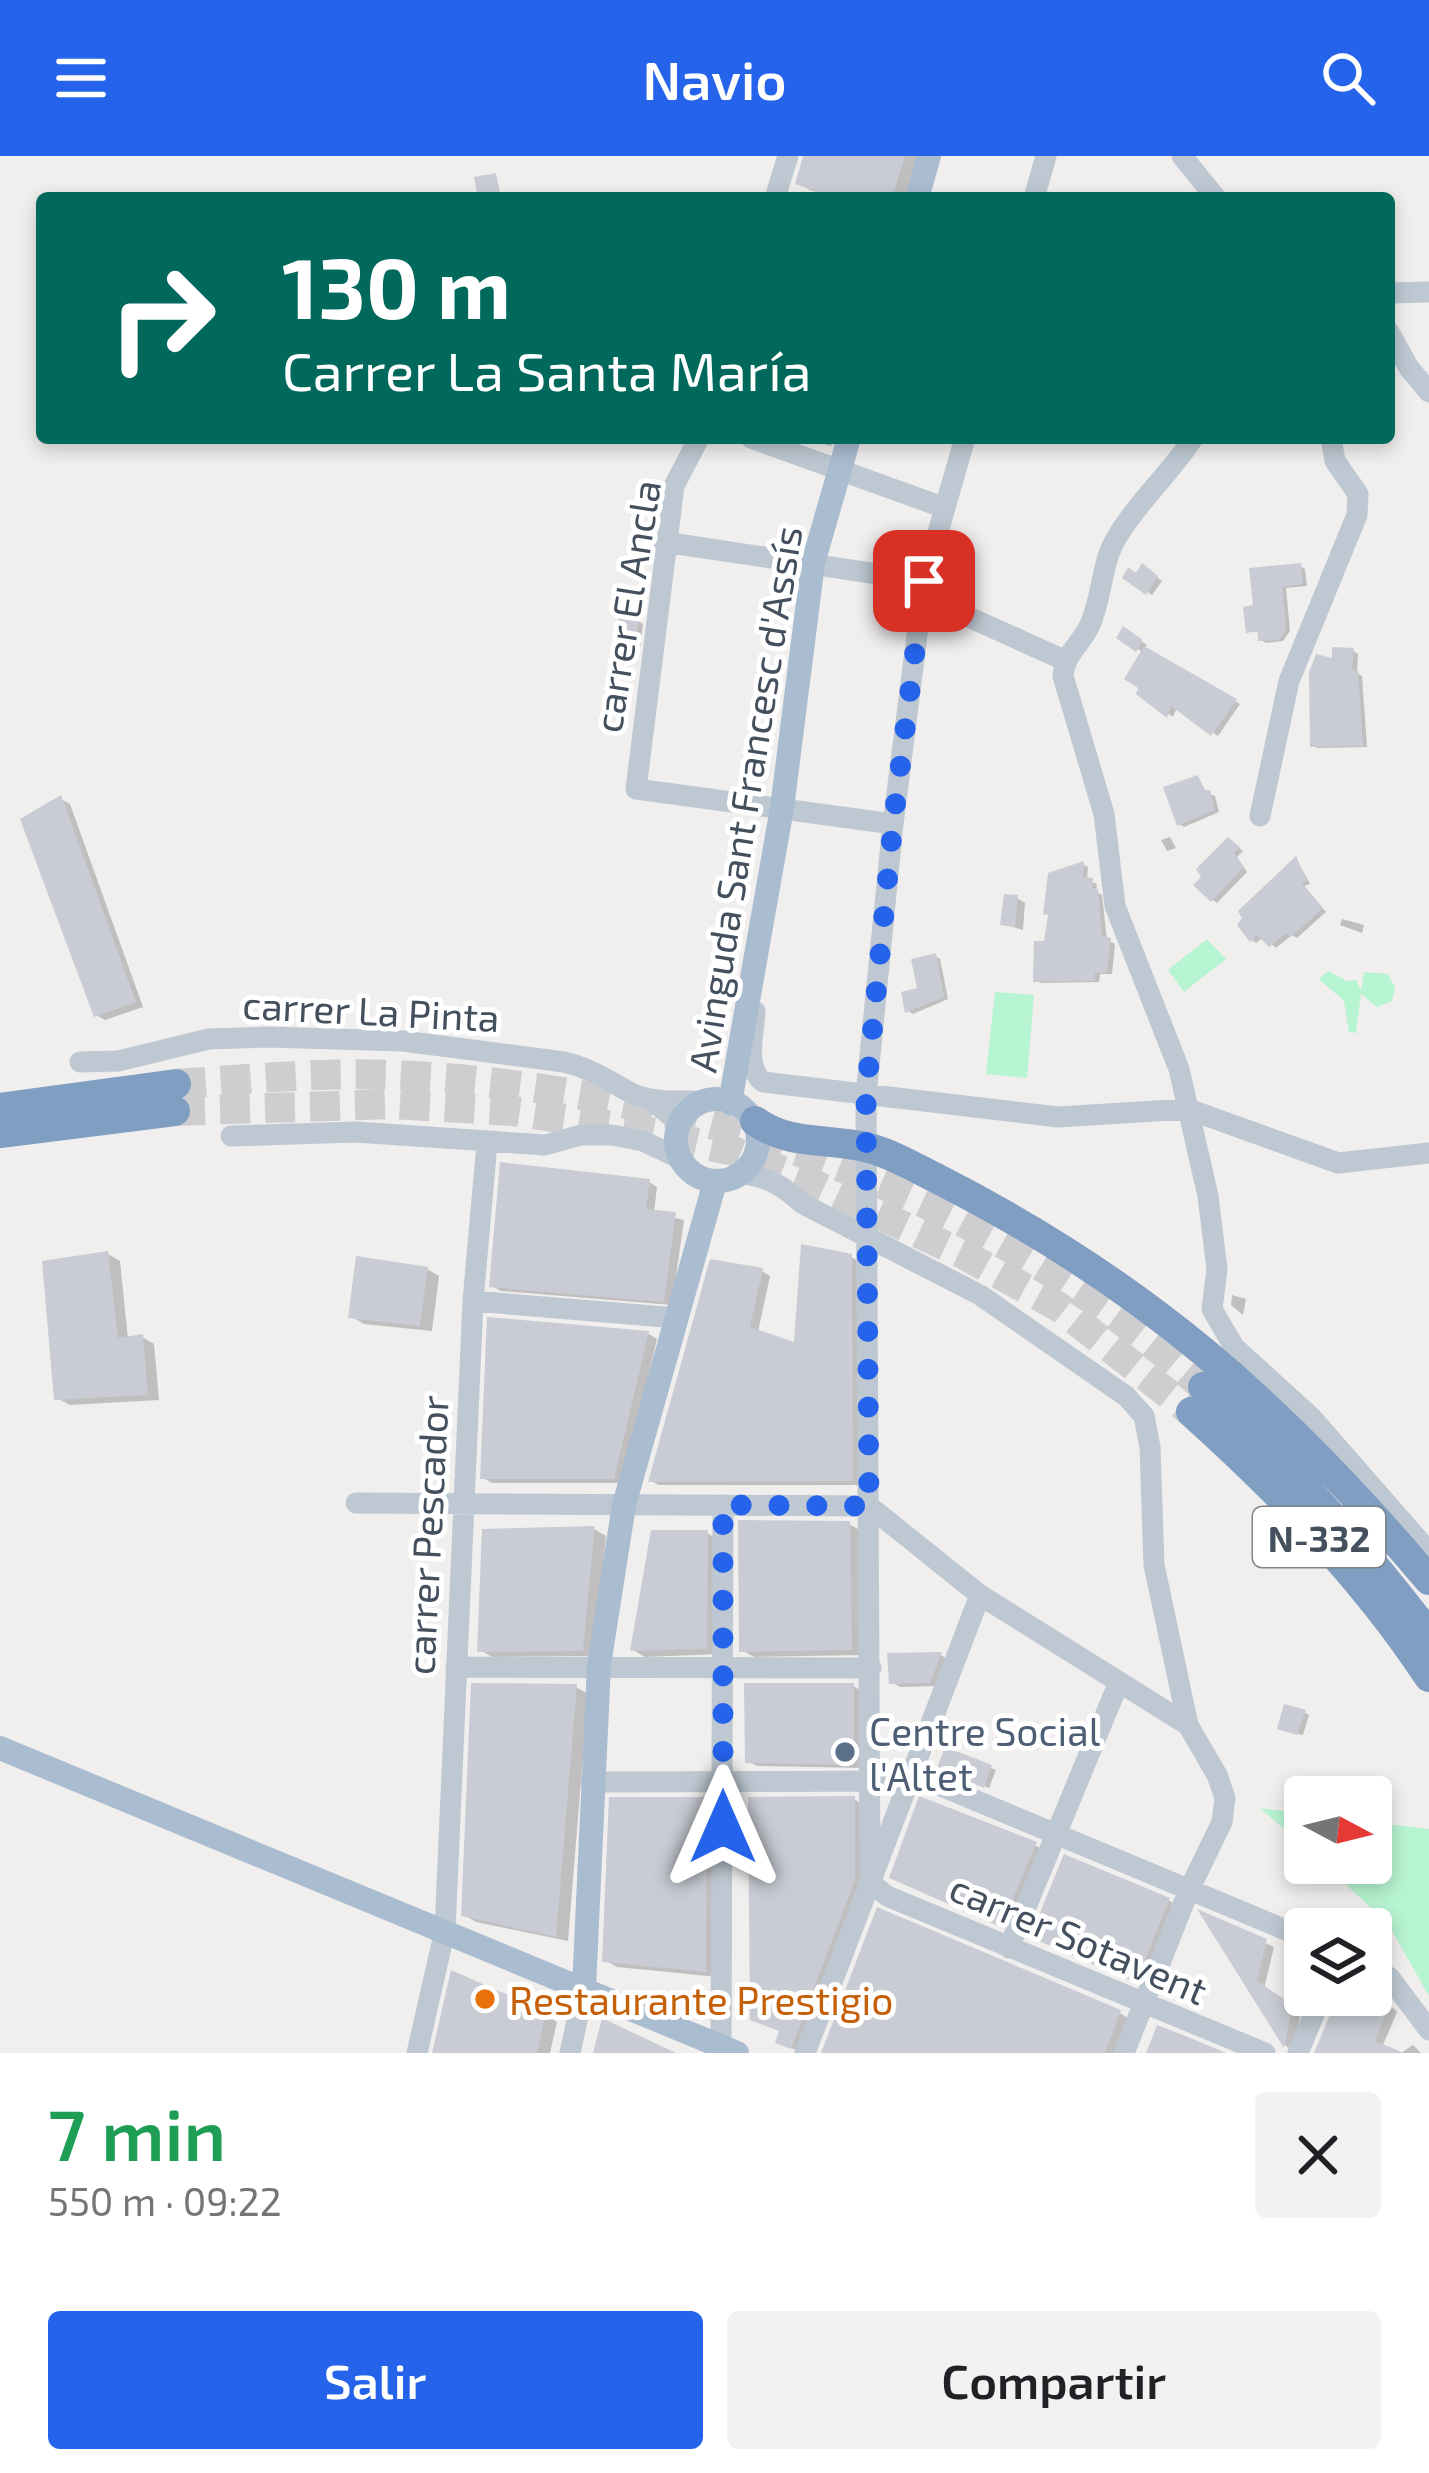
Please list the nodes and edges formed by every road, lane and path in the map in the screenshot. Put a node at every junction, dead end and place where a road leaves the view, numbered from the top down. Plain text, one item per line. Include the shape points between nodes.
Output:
1 (788, 156) edge
2 (929, 156) edge
3 (1046, 156) edge
4 (1182, 156) edge
5 (777, 192) edge
6 (919, 192) edge
7 (1036, 192) edge
8 (1211, 192) edge
9 (1429, 292) edge
10 (1395, 293) edge
11 (1395, 343) edge
12 (1429, 392) edge
13 (696, 444) edge
14 (770, 444) edge
15 (847, 444) edge
16 (963, 444) edge
17 (1187, 444) edge
18 (1332, 444) edge
19 (841, 468) junction
20 (945, 508) junction
21 (664, 542) junction
22 (813, 563) junction
23 (923, 589) junction
24 (1064, 660) junction
25 (782, 808) junction
26 (1260, 816) dead end
27 (893, 824) junction
28 (759, 944) junction
29 (80, 1062) dead end
30 (866, 1095) junction
31 (651, 1099) junction
32 (699, 1101) junction
33 (0, 1108) edge
34 (1188, 1109) junction
35 (742, 1112) junction
36 (680, 1124) junction
37 (0, 1133) edge
38 (231, 1136) dead end
39 (488, 1143) junction
40 (867, 1147) junction
41 (1429, 1154) edge
42 (683, 1160) junction
43 (743, 1174) junction
44 (715, 1181) junction
45 (868, 1234) junction
46 (473, 1301) junction
47 (677, 1318) junction
48 (356, 1503) dead end
49 (464, 1504) junction
50 (624, 1504) junction
51 (723, 1505) junction
52 (869, 1506) junction
53 (1429, 1552) edge
54 (1429, 1580) edge
55 (980, 1594) junction
56 (1429, 1635) edge
57 (599, 1665) junction
58 (456, 1667) junction
59 (723, 1668) junction
60 (871, 1668) junction
61 (1429, 1677) edge
62 (1114, 1694) dead end
63 (1188, 1725) junction
64 (0, 1748) edge
65 (909, 1781) junction
66 (591, 1782) junction
67 (723, 1783) junction
68 (872, 1783) junction
69 (1056, 1834) junction
70 (870, 1882) junction
71 (1189, 1890) junction
72 (1284, 1929) edge
73 (446, 1930) junction
74 (1009, 1948) junction
75 (1392, 1981) edge
76 (584, 1988) junction
77 (1144, 2004) junction
78 (1313, 2016) edge
79 (1429, 2030) edge
80 (727, 2051) edge
81 (417, 2053) edge
82 (570, 2053) edge
83 (805, 2053) edge
84 (1124, 2053) edge
85 (1265, 2053) edge
86 (1298, 2053) edge

1 - 5 street
2 - 6 main road
3 - 7 street
4 - 8 street
9 - 10 street
11 - 12 street
13 - 21 street, carrer El Ancla via 674,486
14 - 19 street
15 - 19 main road, Avinguda Sant Francesc d'Assís
16 - 20 street
17 - 24 street via 1117,537 1095,613
18 - 26 street via 1358,494 1357,515 1289,681
19 - 20 street
19 - 22 main road, Avinguda Sant Francesc d'Assís
20 - 23 street
21 - 22 street
21 - 25 street, carrer El Ancla via 636,789
22 - 23 street
22 - 25 main road, Avinguda Sant Francesc d'Assís
23 - 24 street
23 - 27 street
24 - 34 street via 1104,814 1115,906
25 - 27 street
25 - 28 main road, Avinguda Sant Francesc d'Assís
27 - 30 street
28 - 30 street via 753,1073 764,1082
28 - 35 main road, Avinguda Sant Francesc d'Assís
29 - 31 street, carrer La Pinta via 209,1039 404,1042 577,1065
30 - 34 street via 1058,1117
30 - 40 street
31 - 32 street, carrer La Pinta
31 - 36 street, carrer La Pinta
32 - 35 main road via 717,1099
32 - 36 main road
33 - 37 highway via 176,1098
34 - 41 street via 1338,1163
34 - 53 street via 1208,1196 1217,1269 1212,1309 1221,1329
35 - 40 highway via 795,1140
35 - 43 main road via 759,1142
36 - 42 main road
38 - 39 street via 356,1132
39 - 42 street via 613,1135
39 - 46 street, carrer Pescador
40 - 45 street
40 - 54 highway via 1070,1252 1196,1341 1304,1439
42 - 44 main road
43 - 44 main road
43 - 45 street via 764,1176
44 - 47 main road
45 - 52 street
45 - 63 street via 980,1295 1144,1416 1154,1565
46 - 47 street
46 - 49 street, carrer Pescador
47 - 50 main road
48 - 49 street
49 - 50 street
49 - 58 street, carrer Pescador
50 - 51 street
50 - 57 main road
51 - 52 street
51 - 59 street
52 - 55 street
52 - 60 street
55 - 63 street
55 - 65 street
56 - 61 highway, N-332 via 1302,1479 1197,1400
57 - 58 street
57 - 59 street
57 - 66 main road
58 - 73 street, carrer Pescador
59 - 60 street
59 - 67 street
60 - 68 street
62 - 69 street
63 - 71 street via 1225,1798
64 - 73 main road
65 - 68 street
65 - 69 street via 929,1781
65 - 70 street
66 - 67 street
66 - 76 main road
67 - 68 street
67 - 80 street
68 - 70 street
69 - 71 street
69 - 74 street
70 - 74 street, carrer Sotavent via 887,1897
70 - 83 street
71 - 72 street
71 - 77 street
73 - 76 main road
73 - 81 street, carrer Pescador
74 - 77 street, carrer Sotavent
75 - 79 street
76 - 80 main road
76 - 82 street
77 - 84 street
77 - 85 street, carrer Sotavent
78 - 86 street

